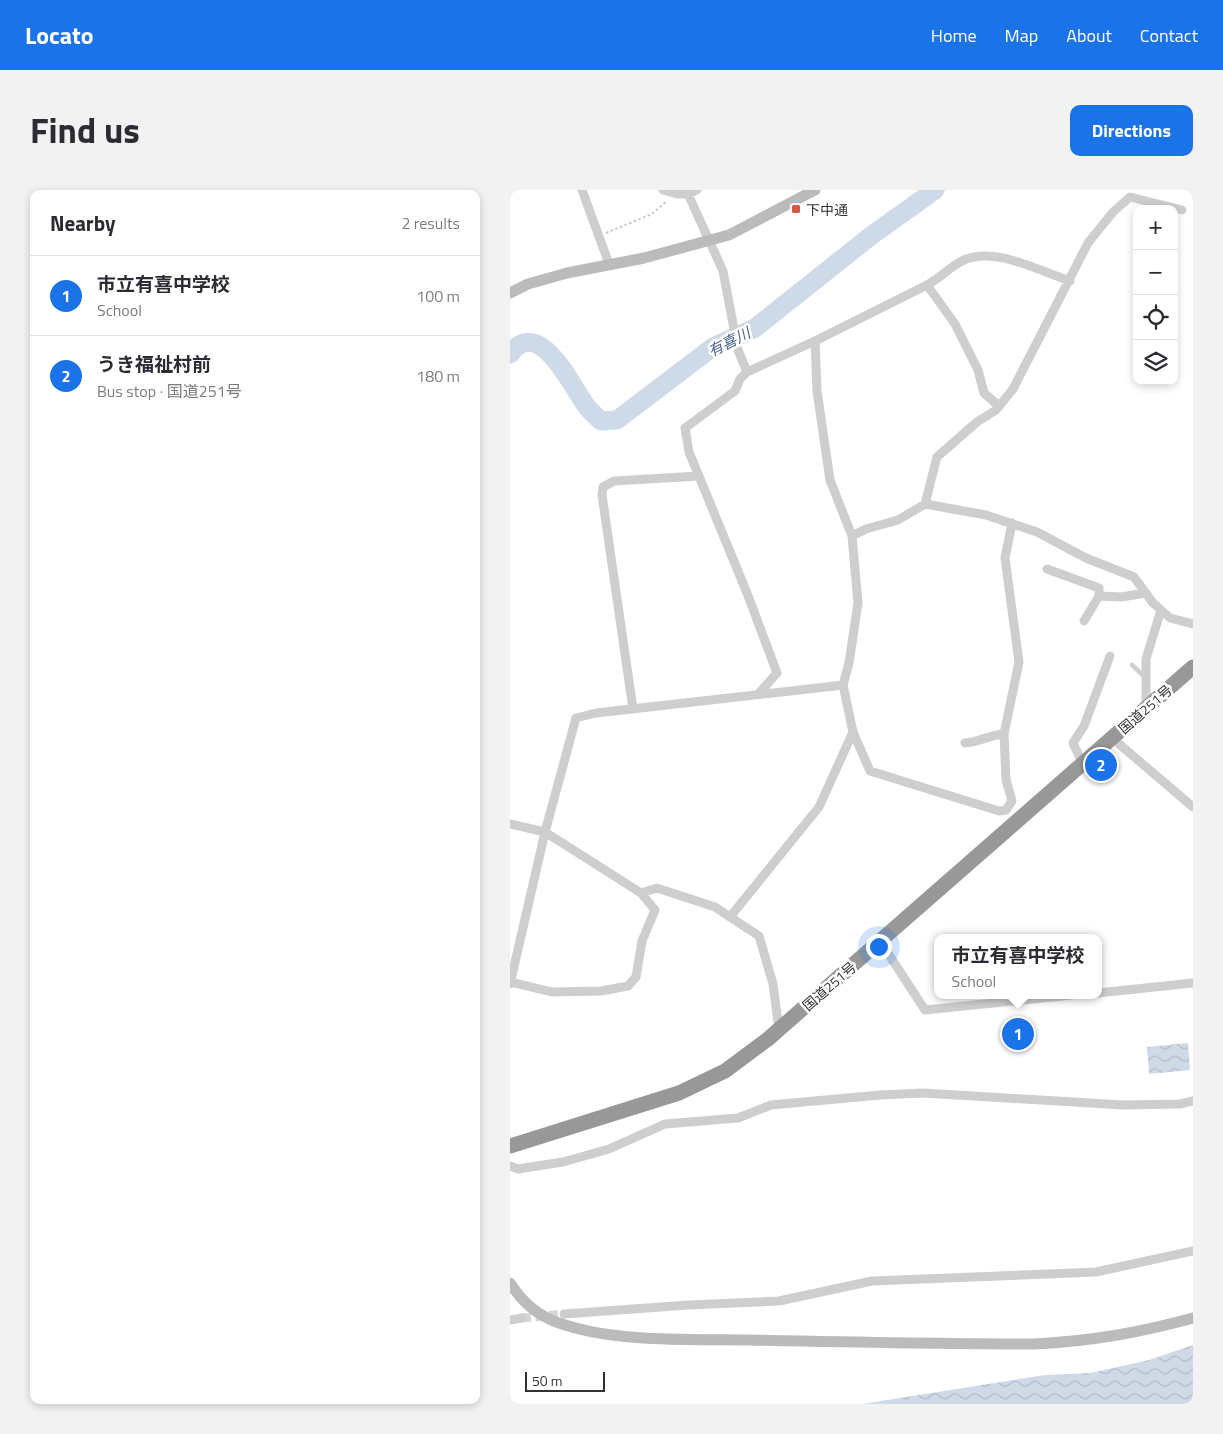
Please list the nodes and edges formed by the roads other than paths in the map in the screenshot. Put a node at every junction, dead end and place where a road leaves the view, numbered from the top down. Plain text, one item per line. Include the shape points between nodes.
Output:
1 (582, 190) edge
2 (663, 190) edge
3 (815, 190) edge
4 (688, 192) edge
5 (1182, 210) dead end
6 (710, 241) junction
7 (609, 264) junction
8 (1070, 281) junction
9 (927, 285) junction
10 (510, 293) edge
11 (815, 342) junction
12 (747, 372) junction
13 (999, 406) junction
14 (699, 476) junction
15 (926, 504) junction
16 (1012, 522) junction
17 (852, 536) junction
18 (1048, 570) dead end
19 (1146, 593) junction
20 (1099, 596) junction
21 (1161, 610) junction
22 (1084, 621) dead end
23 (1193, 624) edge
24 (1110, 656) dead end
25 (1132, 665) dead end
26 (1193, 667) edge
27 (1145, 677) junction
28 (843, 684) junction
29 (760, 692) junction
30 (633, 709) junction
31 (1146, 709) junction
32 (853, 732) junction
33 (1004, 734) junction
34 (1112, 738) junction
35 (965, 744) dead end
36 (1083, 764) junction
37 (1193, 807) edge
38 (510, 824) edge
39 (546, 832) junction
40 (641, 893) junction
41 (730, 917) junction
42 (880, 941) junction
43 (510, 983) edge
44 (1193, 983) edge
45 (1102, 992) edge
46 (1033, 999) edge
47 (779, 1030) junction
48 (1193, 1101) edge
49 (510, 1146) edge
50 (510, 1166) edge
51 (1193, 1251) edge
52 (510, 1283) edge
53 (564, 1314) tunnel mouth
54 (522, 1318) tunnel mouth
55 (1193, 1318) edge
56 (510, 1320) edge

1 - 7 street
2 - 4 street
3 - 6 street via 729,235
4 - 6 street
5 - 8 street via 1130,197 1088,243
6 - 7 street
6 - 12 street via 723,271 738,350
7 - 10 street via 528,284
8 - 9 street via 992,255 962,261
8 - 13 street via 1013,389
9 - 11 street
9 - 13 street via 955,324 978,370 984,393
11 - 12 street
11 - 17 street via 817,391 830,480
12 - 14 street via 735,391 685,428 688,452
13 - 15 street via 937,457
14 - 29 street via 777,673
14 - 30 street via 614,481 603,487
15 - 16 street
15 - 17 street via 898,520
16 - 19 street via 1134,577
16 - 33 street via 1005,558 1019,662
17 - 28 street via 858,603
18 - 20 street via 1099,588
19 - 20 street
19 - 21 street
20 - 22 street
21 - 23 street via 1170,618
21 - 27 street via 1146,659
24 - 36 street via 1084,726 1073,743
25 - 27 lane
26 - 31 highway, 国道251号
27 - 31 street
28 - 29 street
28 - 32 street
29 - 30 street
30 - 39 street via 576,718
31 - 34 highway, 国道251号
32 - 33 street via 870,771 999,811 1006,810 1012,801 1006,780
32 - 41 street via 819,807
33 - 35 street via 989,735
34 - 36 highway, 国道251号
34 - 37 street
36 - 42 highway, 国道251号
38 - 39 street
39 - 40 street
39 - 43 street
40 - 41 street via 657,888 715,907
40 - 43 street via 655,910 642,941 636,977 628,986 601,991 552,992
41 - 47 street via 759,936 773,984
42 - 46 street via 925,1010
42 - 47 highway, 国道251号
44 - 45 street
47 - 49 highway, 国道251号 via 725,1072 678,1093
48 - 50 street via 1122,1105 923,1093 771,1104 738,1118 665,1124 609,1149 563,1162 518,1169
51 - 53 street via 1096,1272 872,1281 779,1301
52 - 55 street via 518,1296 538,1314 557,1323 650,1338 1035,1344 1134,1334
54 - 56 street

